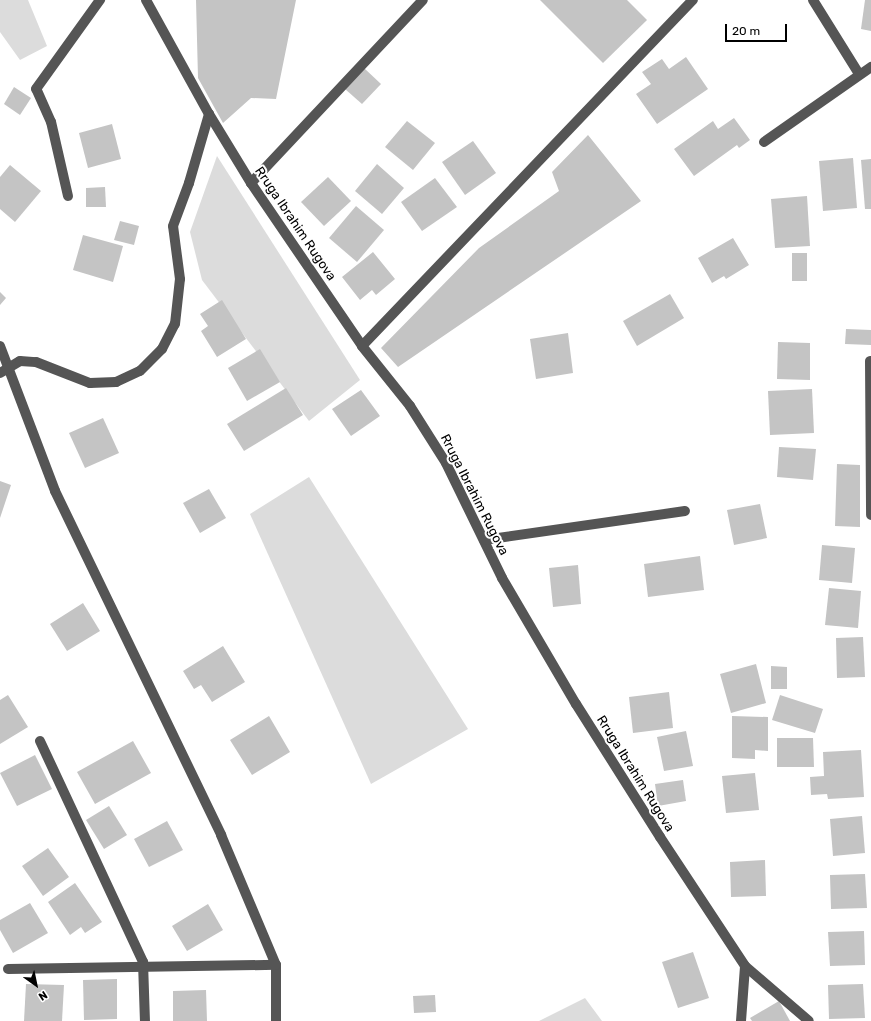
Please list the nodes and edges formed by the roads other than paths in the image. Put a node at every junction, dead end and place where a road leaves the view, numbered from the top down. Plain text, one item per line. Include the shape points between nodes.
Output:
1 (100, 0) edge
2 (146, 0) edge
3 (423, 0) edge
4 (693, 0) edge
5 (813, 0) edge
6 (871, 67) edge
7 (859, 74) junction
8 (209, 114) junction
9 (764, 142) dead end
10 (251, 183) junction
11 (68, 196) dead end
12 (0, 346) edge
13 (362, 346) junction
14 (870, 361) edge
15 (4, 370) edge
16 (685, 511) dead end
17 (871, 515) edge
18 (484, 540) junction
19 (40, 741) dead end
20 (276, 965) junction
21 (745, 966) junction
22 (143, 967) junction
23 (8, 969) dead end
24 (145, 1021) edge
25 (276, 1021) edge
26 (741, 1021) edge
27 (808, 1021) edge

1 - 11 street via 36,89 51,122
2 - 8 street, Rruga Ibrahim Rugova
3 - 10 street
4 - 13 street
5 - 7 street
6 - 7 street
7 - 9 street
8 - 10 street, Rruga Ibrahim Rugova
8 - 15 street via 189,183 173,226 180,279 175,324 162,349 140,371 116,382 90,383 36,362 20,361
10 - 13 street, Rruga Ibrahim Rugova
12 - 15 street
13 - 18 street, Rruga Ibrahim Rugova via 410,406 446,463
14 - 17 street
15 - 20 street via 55,491 221,835
16 - 18 street
18 - 21 street, Rruga Ibrahim Rugova via 502,578 576,704
19 - 22 street
20 - 22 street
20 - 25 street
21 - 26 street
21 - 27 street, Rruga Ibrahim Rugova
22 - 23 street
22 - 24 street

